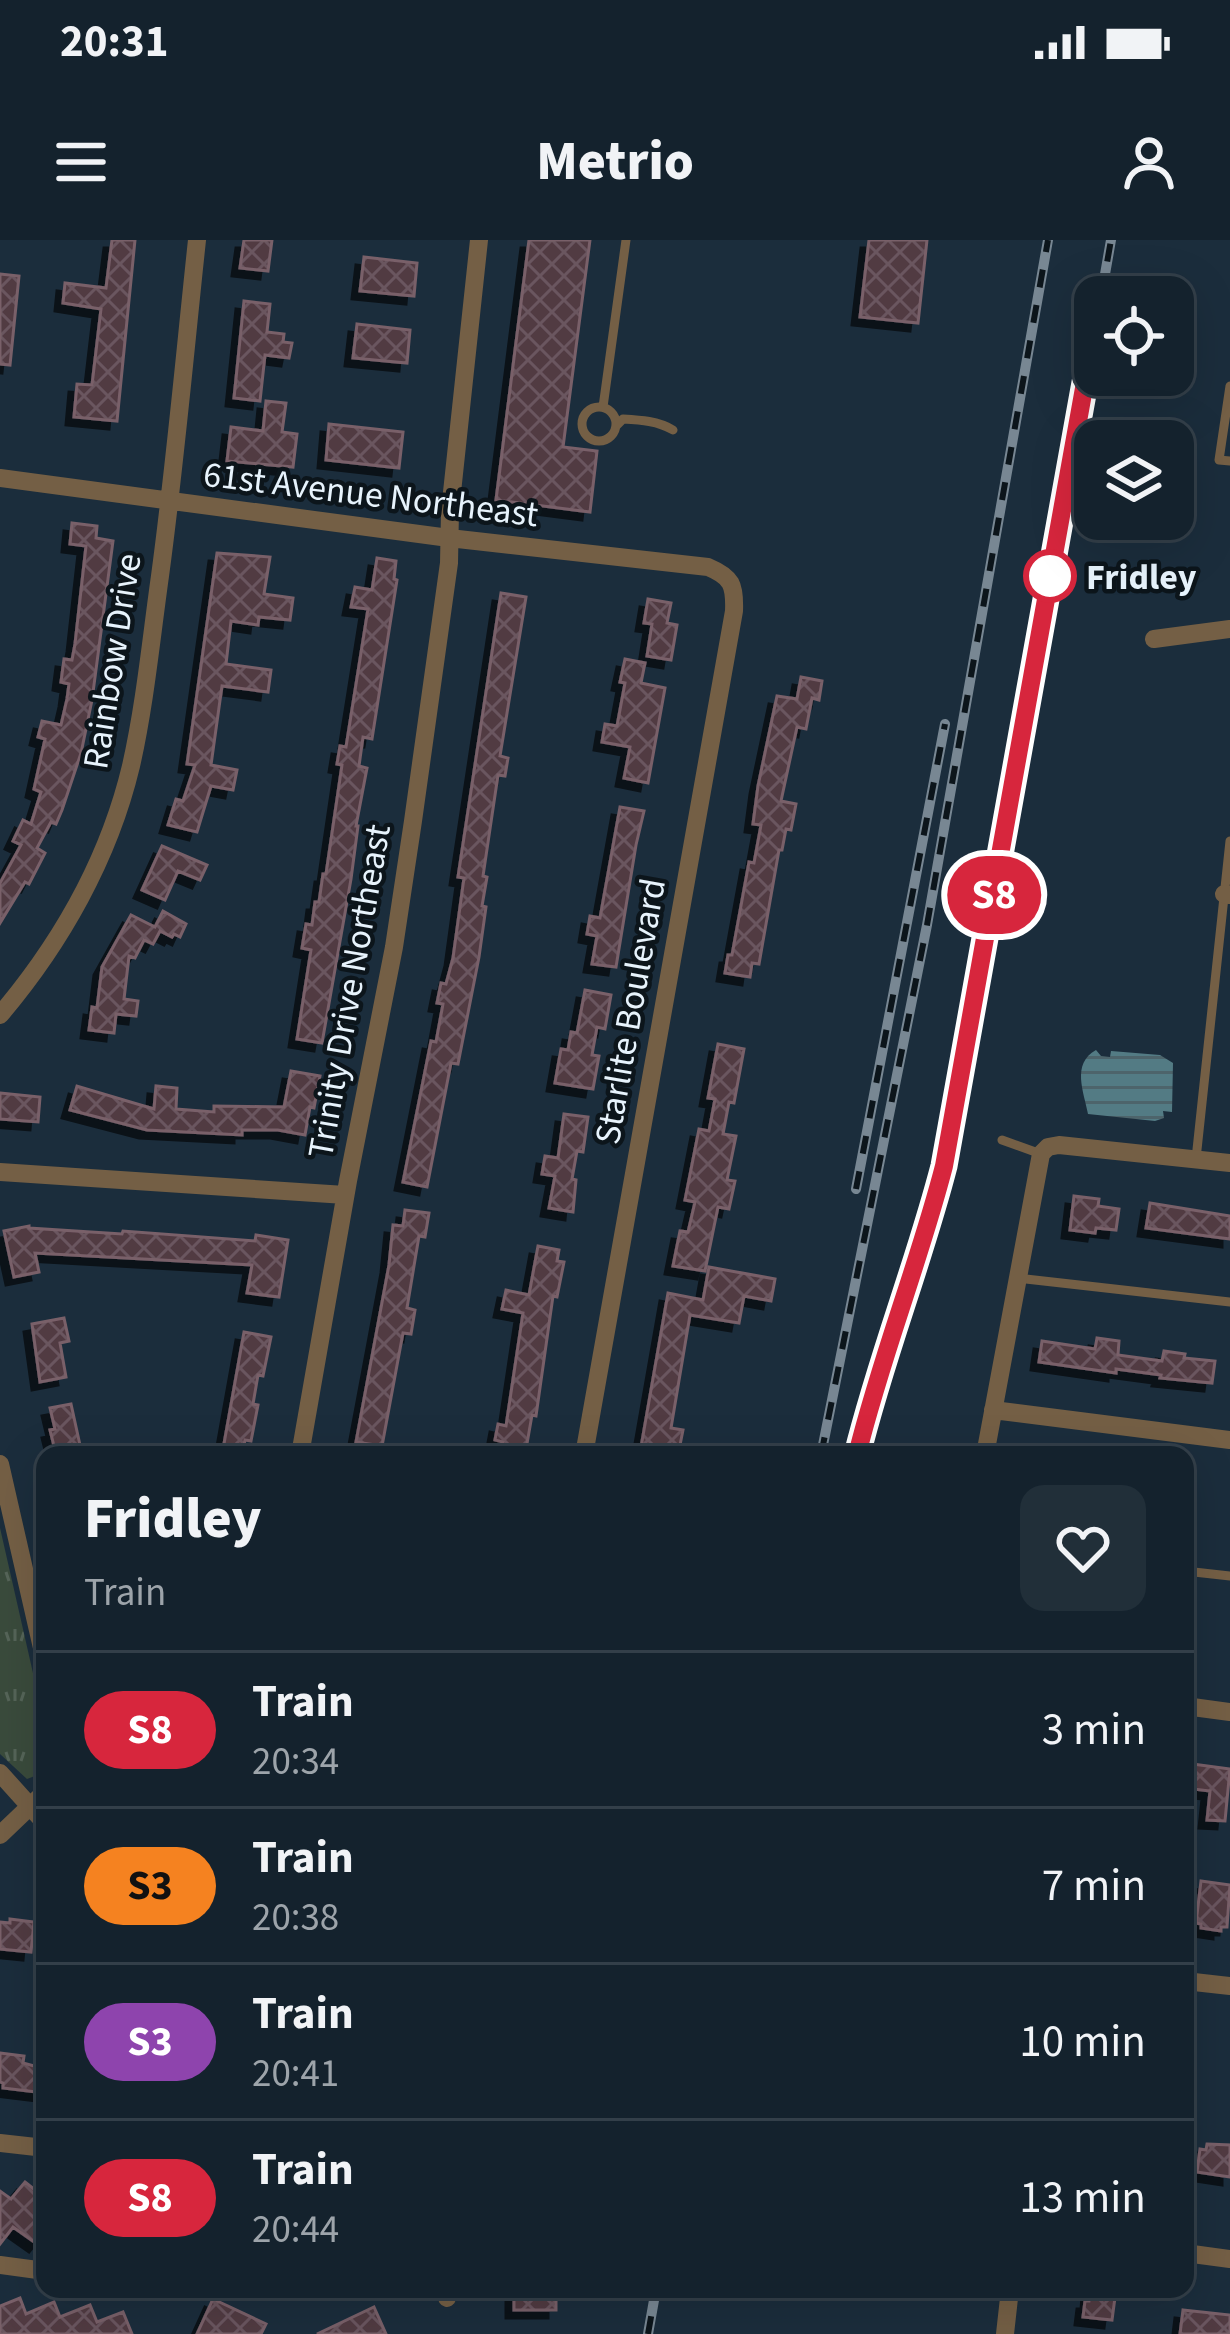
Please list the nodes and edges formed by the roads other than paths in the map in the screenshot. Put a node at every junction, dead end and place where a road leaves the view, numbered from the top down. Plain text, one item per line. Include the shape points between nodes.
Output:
1 (197, 240) edge
2 (479, 240) edge
3 (626, 240) edge
4 (1230, 386) edge
5 (603, 406) junction
6 (616, 426) junction
7 (673, 430) dead end
8 (1230, 461) edge
9 (0, 478) edge
10 (170, 500) junction
11 (449, 538) junction
12 (729, 580) joint
13 (1230, 628) edge
14 (1154, 639) dead end
15 (1230, 841) edge
16 (1227, 894) edge
17 (0, 1015) edge
18 (1002, 1139) dead end
19 (1044, 1150) junction
20 (1196, 1160) junction
21 (1230, 1162) edge
22 (0, 1172) edge
23 (345, 1195) junction
24 (1017, 1278) junction
25 (1230, 1302) edge
26 (993, 1410) junction
27 (1230, 1440) edge
28 (302, 1446) edge
29 (586, 1446) edge
30 (987, 1446) edge
31 (0, 1464) edge
32 (1194, 1572) edge
33 (1230, 1576) edge
34 (36, 1622) edge
35 (1194, 1707) edge
36 (1230, 1712) edge
37 (0, 1773) edge
38 (36, 1801) edge
39 (29, 1808) junction
40 (36, 1815) edge
41 (0, 1835) edge
42 (1194, 1982) edge
43 (1230, 1986) edge
44 (0, 2143) edge
45 (36, 2147) edge
46 (1194, 2254) edge
47 (1230, 2259) edge
48 (0, 2265) edge
49 (36, 2270) edge
50 (1009, 2298) edge
51 (1005, 2334) edge

1 - 10 street, Rainbow Drive
2 - 11 street, Trinity Drive Northeast
3 - 5 lane
4 - 8 lane via 1219,460
5 - 6 lane
5 - 6 lane via 586,411 585,434 604,440
6 - 7 lane via 640,420
9 - 10 street, 61st Avenue Northeast
10 - 11 street, 61st Avenue Northeast
10 - 17 street, Rainbow Drive via 130,771 85,890
11 - 12 street, 61st Avenue Northeast via 707,566
11 - 23 street, Trinity Drive Northeast via 394,947
12 - 29 street, Starlite Boulevard via 734,611
13 - 14 street
15 - 16 lane
16 - 20 lane
18 - 19 lane
19 - 20 street
19 - 24 street
20 - 21 street
22 - 23 street
23 - 28 street, Trinity Drive Northeast
24 - 25 lane
24 - 26 street
26 - 27 street
26 - 30 street
31 - 34 street
32 - 33 lane
35 - 36 street
37 - 39 street
38 - 39 street
39 - 40 street
39 - 41 street
42 - 43 street
44 - 45 street
46 - 47 street
48 - 49 street
50 - 51 street

